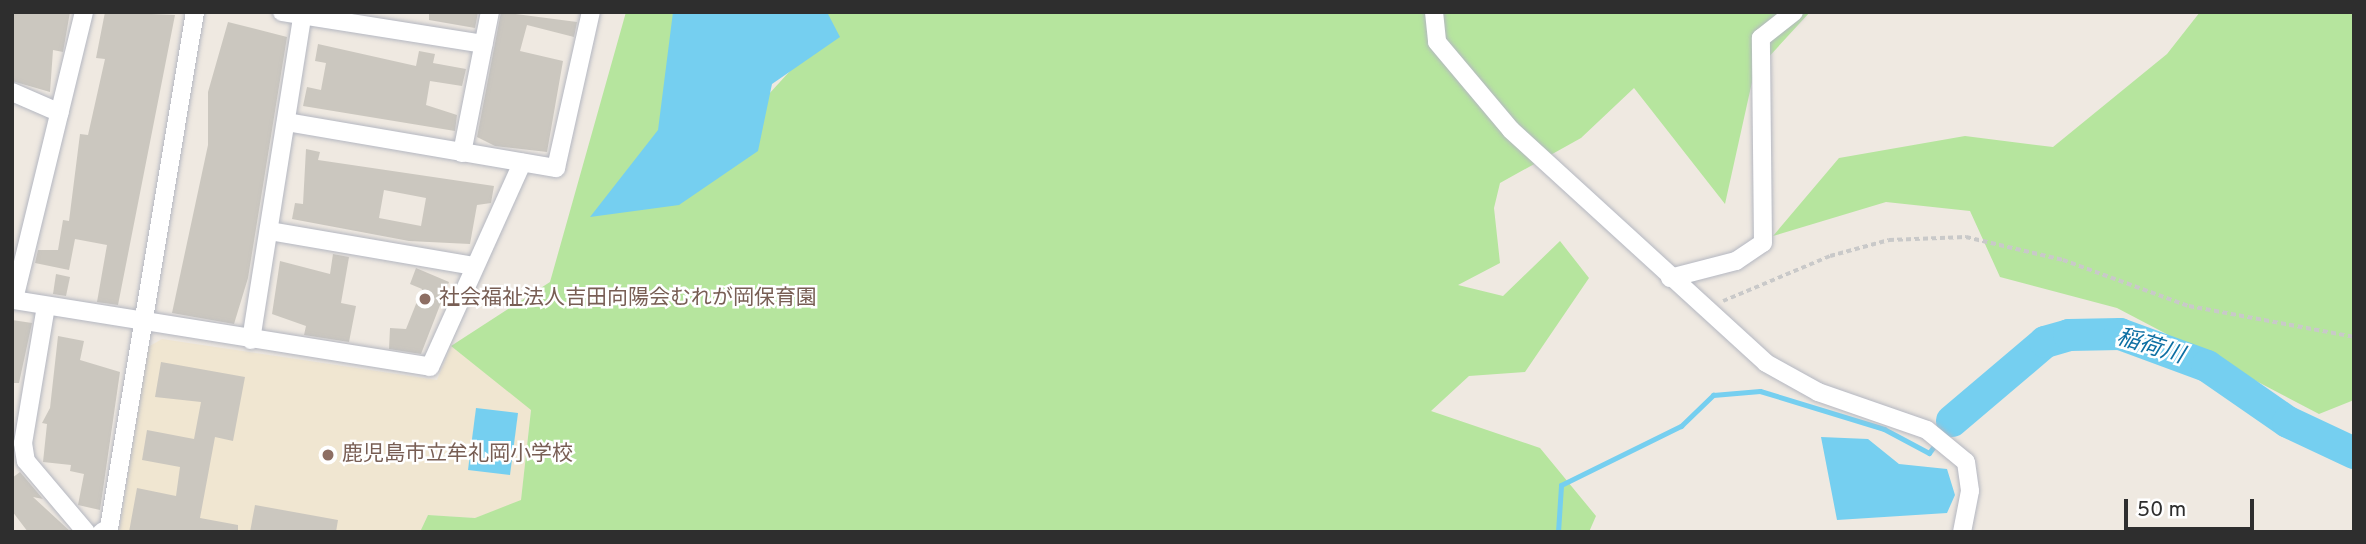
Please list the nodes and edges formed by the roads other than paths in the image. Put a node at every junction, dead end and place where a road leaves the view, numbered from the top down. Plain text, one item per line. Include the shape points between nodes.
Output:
1 (84, 12) edge
2 (195, 12) edge
3 (282, 12) edge
4 (490, 12) edge
5 (591, 12) edge
6 (1434, 12) edge
7 (1794, 12) edge
8 (302, 14) edge
9 (483, 44) junction
10 (12, 92) edge
11 (61, 113) junction
12 (286, 122) junction
13 (462, 153) junction
14 (522, 163) junction
15 (269, 231) junction
16 (473, 266) junction
17 (1671, 278) junction
18 (46, 306) junction
19 (144, 320) junction
20 (250, 340) junction
21 (86, 532) edge
22 (102, 532) edge
23 (1962, 532) edge

1 - 11 street
2 - 19 street
3 - 8 street
4 - 9 street
5 - 14 street via 556,168
6 - 17 street via 1437,42 1455,68 1511,130
7 - 17 street via 1761,38 1763,243 1736,261
8 - 9 street
8 - 12 street
9 - 13 street
10 - 11 street
11 - 18 street via 14,300
12 - 13 street
12 - 15 street
13 - 14 street
14 - 16 street
15 - 16 street
15 - 20 street
16 - 20 street via 430,367
17 - 23 street via 1766,363 1818,392 1927,430 1954,450 1966,462 1970,491
18 - 19 street
18 - 21 street via 23,443 26,461
19 - 20 street
19 - 22 street via 109,528

